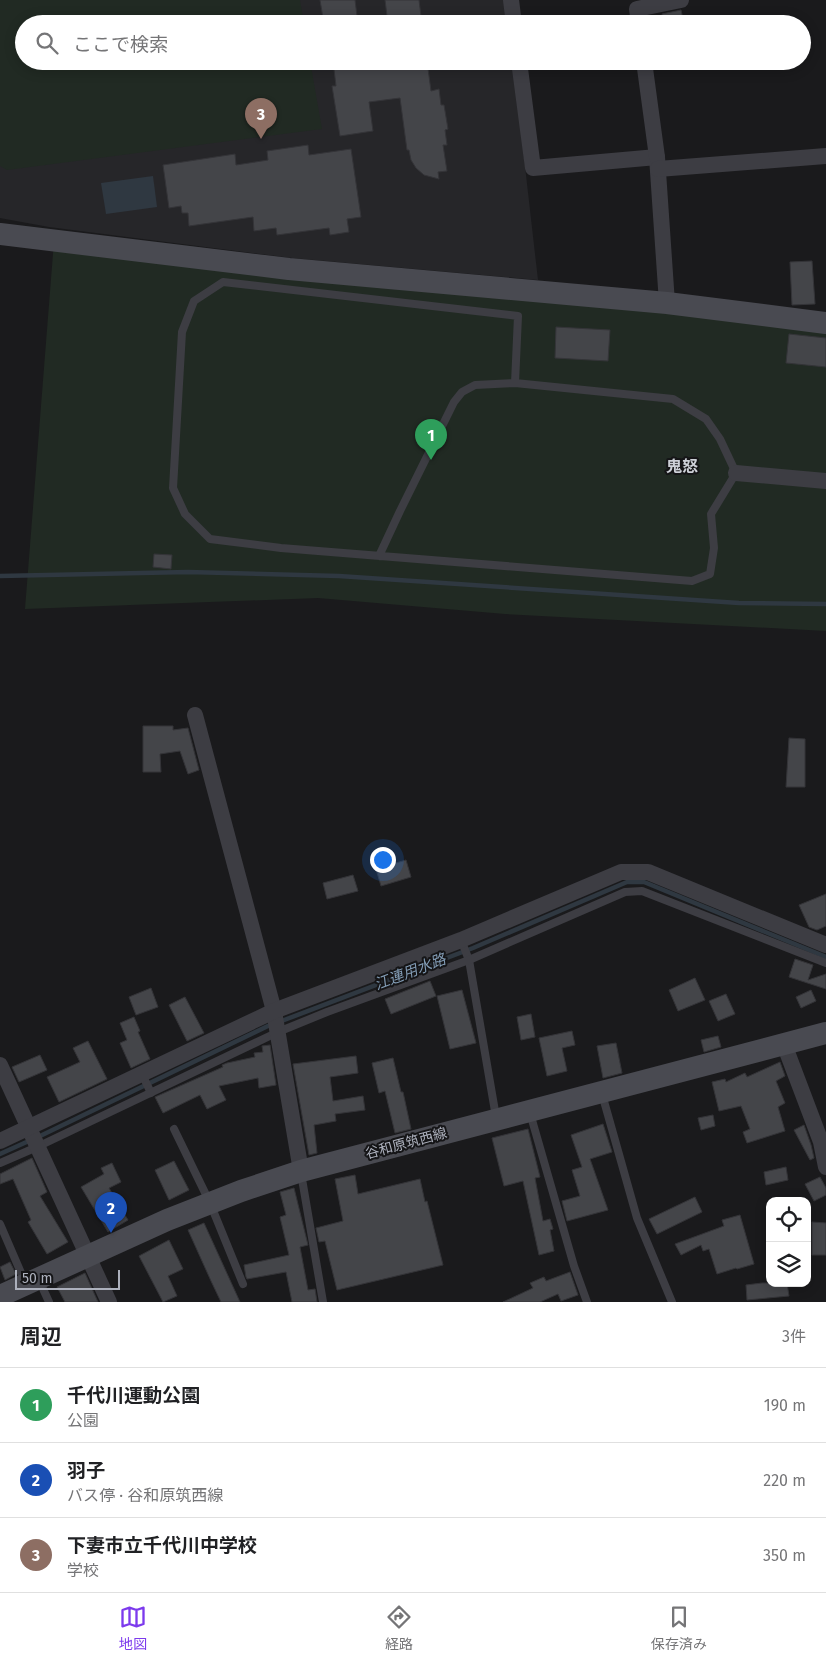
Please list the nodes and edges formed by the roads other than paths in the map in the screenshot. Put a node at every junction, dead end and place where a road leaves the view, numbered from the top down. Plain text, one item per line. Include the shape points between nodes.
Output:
1 (511, 0) edge
2 (681, 0) edge
3 (513, 15) edge
4 (638, 15) edge
5 (520, 70) edge
6 (645, 70) edge
7 (826, 156) edge
8 (657, 163) junction
9 (0, 234) edge
10 (666, 303) junction
11 (826, 323) edge
12 (515, 383) junction
13 (736, 473) junction
14 (826, 481) edge
15 (379, 556) junction
16 (195, 716) dead end
17 (660, 889) junction
18 (461, 940) junction
19 (826, 945) edge
20 (469, 960) junction
21 (826, 963) edge
22 (274, 1011) junction
23 (278, 1032) junction
24 (826, 1033) edge
25 (784, 1044) junction
26 (0, 1065) edge
27 (142, 1074) junction
28 (151, 1092) junction
29 (601, 1092) junction
30 (530, 1111) junction
31 (497, 1120) junction
32 (28, 1128) junction
33 (174, 1129) dead end
34 (0, 1141) edge
35 (37, 1147) junction
36 (0, 1163) edge
37 (826, 1167) edge
38 (301, 1171) junction
39 (210, 1203) junction
40 (0, 1224) edge
41 (87, 1256) junction
42 (32, 1281) junction
43 (243, 1284) dead end
44 (0, 1296) edge
45 (49, 1302) edge
46 (109, 1302) edge
47 (323, 1302) edge
48 (587, 1302) edge
49 (672, 1302) edge

1 - 3 street
2 - 4 street via 637,9
5 - 8 street via 533,168
6 - 8 street
7 - 8 street
8 - 10 street
9 - 10 main road via 288,269
10 - 11 main road
12 - 13 lane via 673,399 706,419 720,439
12 - 15 lane via 475,385 462,392 454,402
12 - 15 lane via 518,316 223,282 194,300 182,332 174,488 185,514 210,539
13 - 14 street
13 - 15 lane via 711,514 714,548 710,574 692,581
16 - 22 street
17 - 18 street via 648,872 621,872
17 - 19 street
17 - 20 lane via 625,892
17 - 21 lane
18 - 20 lane
18 - 22 street
20 - 23 lane
20 - 31 lane
22 - 23 street
22 - 27 street
23 - 28 lane
23 - 38 street
24 - 25 main road, 谷和原筑西線
25 - 29 main road, 谷和原筑西線
25 - 37 street via 821,1142
26 - 32 street
27 - 28 lane
27 - 32 street
28 - 35 lane
29 - 30 main road, 谷和原筑西線
29 - 49 lane via 637,1218
30 - 31 main road, 谷和原筑西線
30 - 48 lane
31 - 38 main road, 谷和原筑西線
32 - 34 street
32 - 35 street
33 - 39 lane
35 - 36 lane
35 - 41 street
38 - 39 main road, 谷和原筑西線
38 - 47 lane
39 - 41 main road, 谷和原筑西線
39 - 43 lane
40 - 42 lane
41 - 42 main road, 谷和原筑西線
41 - 46 street
42 - 44 main road, 谷和原筑西線
42 - 45 lane

